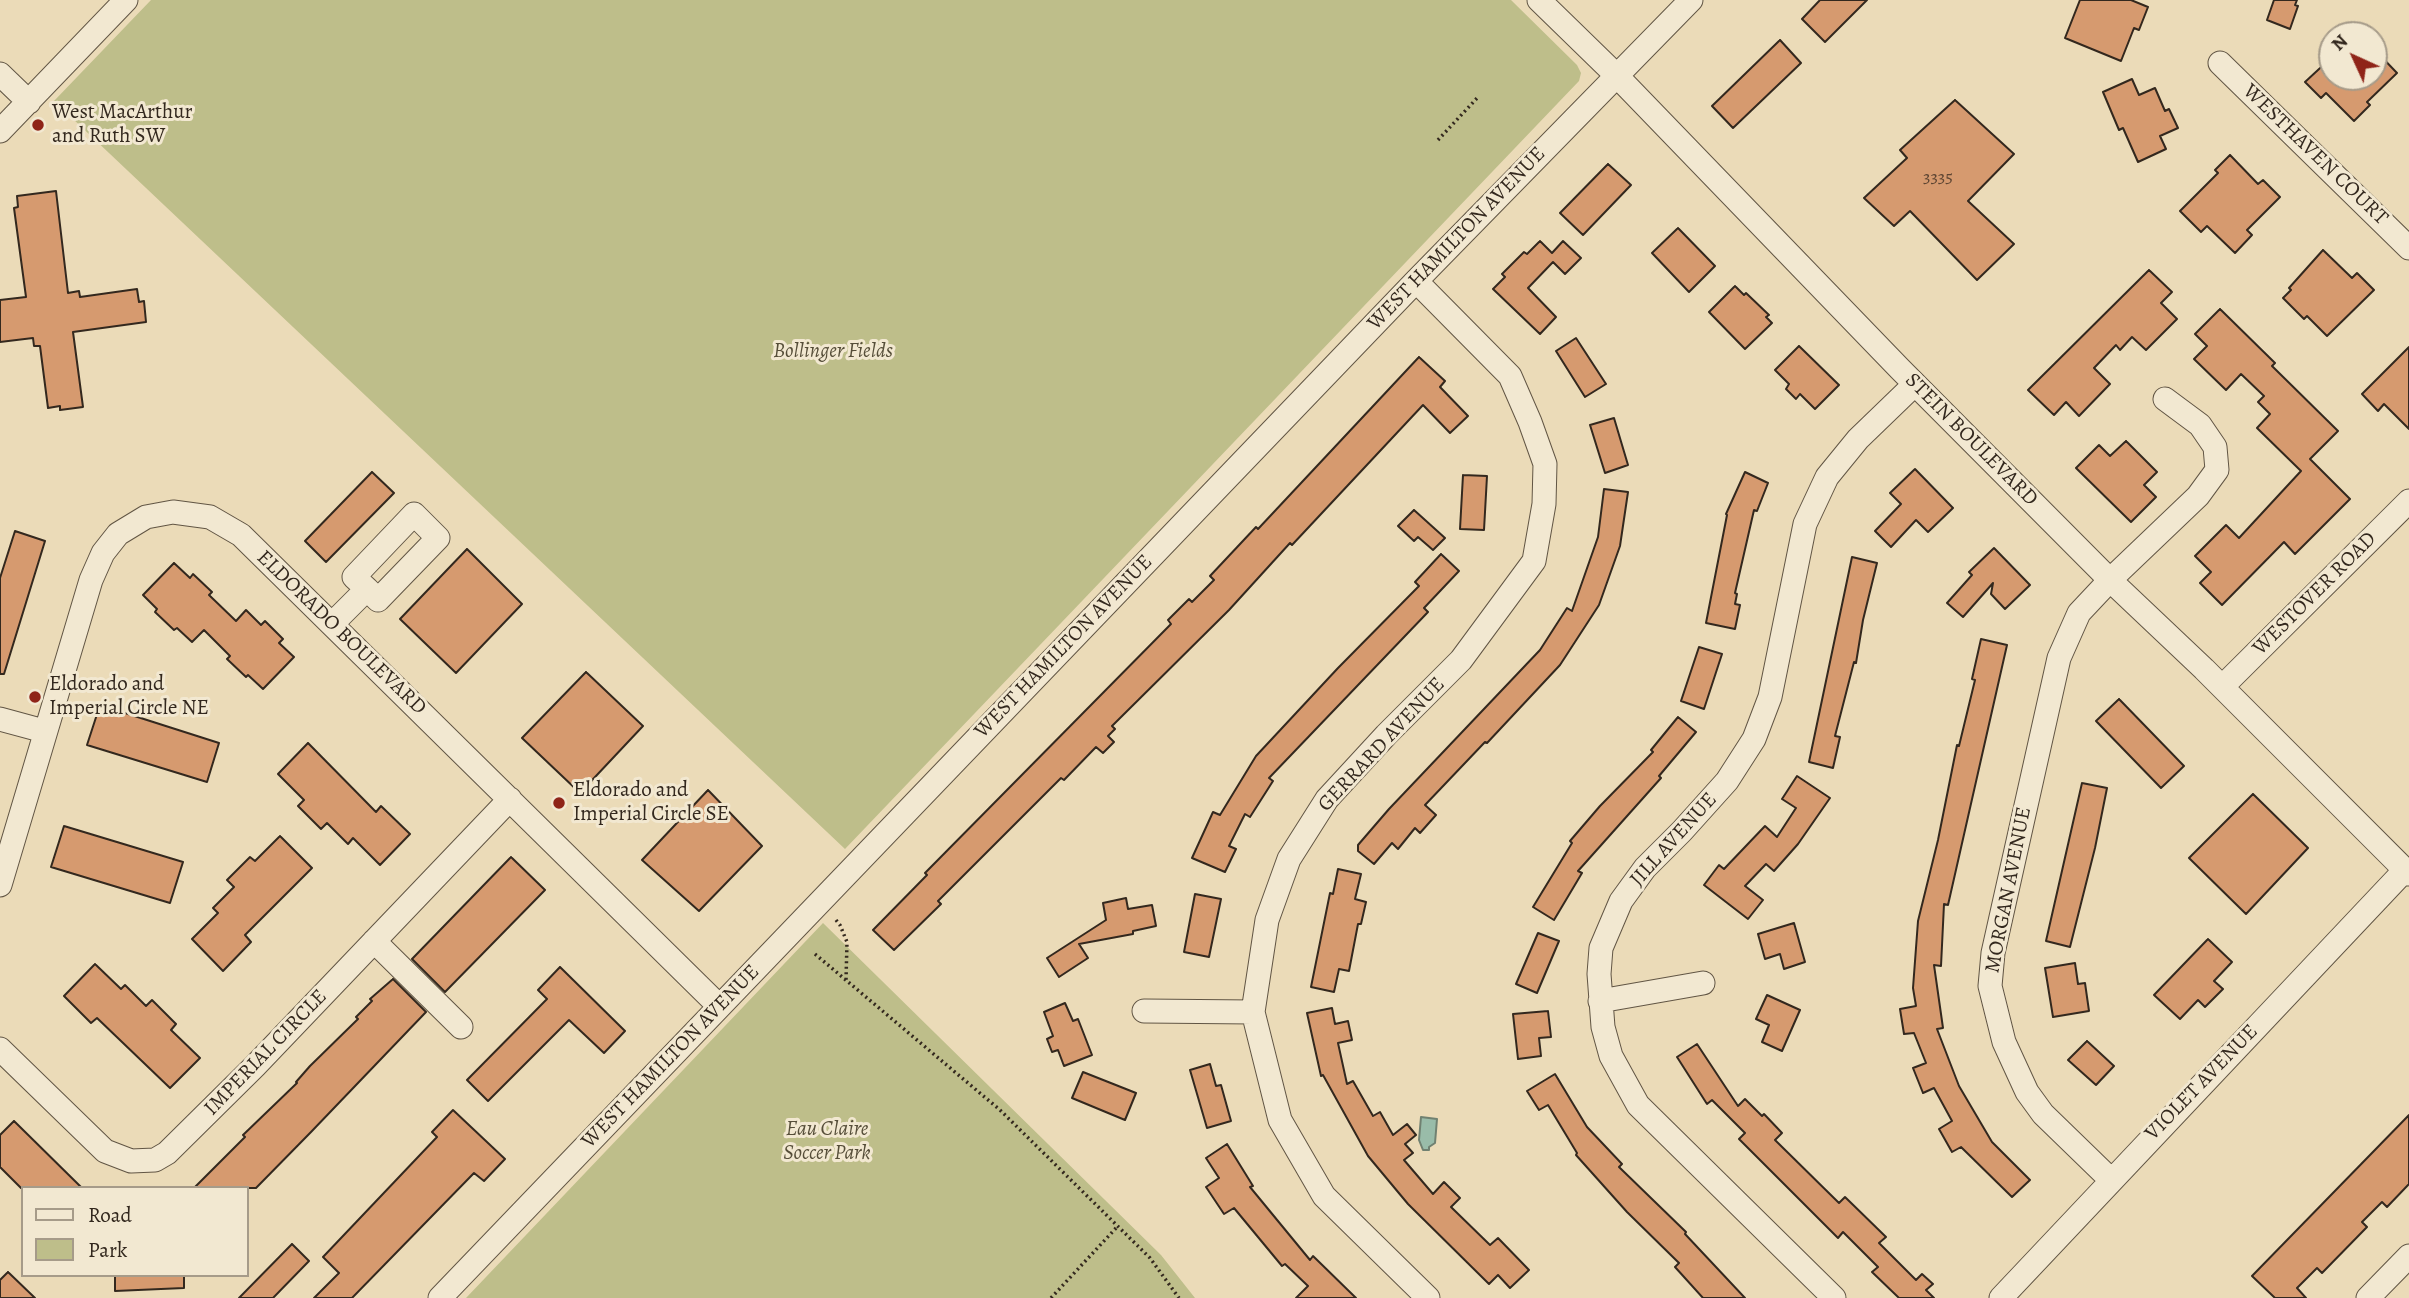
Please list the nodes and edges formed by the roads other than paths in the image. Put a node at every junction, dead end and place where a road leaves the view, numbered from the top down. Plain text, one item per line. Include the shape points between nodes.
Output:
1 (126, 0) edge
2 (1539, 0) edge
3 (1691, 0) edge
4 (2220, 63) dead end
5 (0, 74) edge
6 (1616, 75) junction
7 (29, 102) junction
8 (0, 131) edge
9 (2409, 248) edge
10 (1416, 281) junction
11 (1915, 384) junction
12 (2165, 399) dead end
13 (2409, 501) edge
14 (2110, 580) junction
15 (367, 589) dead end
16 (332, 624) junction
17 (2222, 687) junction
18 (0, 719) edge
19 (44, 731) junction
20 (510, 799) junction
21 (2407, 872) edge
22 (0, 885) edge
23 (374, 941) junction
24 (1703, 983) dead end
25 (1600, 1000) junction
26 (719, 1006) junction
27 (1144, 1010) dead end
28 (1253, 1012) junction
29 (461, 1027) dead end
30 (0, 1049) edge
31 (2111, 1180) junction
32 (2409, 1256) edge
33 (440, 1298) edge
34 (1428, 1298) edge
35 (1834, 1298) edge
36 (2001, 1298) edge
37 (2368, 1298) edge

1 - 7 street
2 - 6 street, STEIN BOULEVARD
3 - 6 street, WEST HAMILTON AVENUE
4 - 9 street, WESTHAVEN COURT
5 - 7 street
6 - 10 street, WEST HAMILTON AVENUE
6 - 11 street, STEIN BOULEVARD
7 - 8 street
10 - 26 street, WEST HAMILTON AVENUE
10 - 28 street, GERRARD AVENUE via 1510,376 1530,422 1545,464 1544,504 1534,561 1461,660 1327,799 1289,859 1267,920
11 - 14 street, STEIN BOULEVARD
11 - 25 street, JILL AVENUE via 1858,439 1827,477 1805,524 1770,697 1754,739 1727,781 1645,868 1621,901 1601,948
12 - 14 street, MORGAN AVENUE via 2200,425 2215,447 2217,470 2198,496
13 - 17 street, WESTOVER ROAD
14 - 17 street, STEIN BOULEVARD
14 - 31 street, MORGAN AVENUE via 2079,613 2059,658 1993,953 1990,986 2004,1042 2027,1092 2043,1115
15 - 16 street
16 - 19 street, ELDORADO BOULEVARD via 242,535 210,517 173,512 146,517 118,534 103,553
16 - 20 street, ELDORADO BOULEVARD
17 - 21 street, STEIN BOULEVARD
18 - 19 street
19 - 22 street
20 - 23 street, IMPERIAL CIRCLE
20 - 26 street, ELDORADO BOULEVARD
21 - 31 street, VIOLET AVENUE
23 - 29 street
23 - 30 street, IMPERIAL CIRCLE via 255,1066 155,1160 131,1161 105,1151
24 - 25 street
25 - 35 street, JILL AVENUE via 1611,1056 1638,1105
26 - 33 street, WEST HAMILTON AVENUE
27 - 28 street
28 - 34 street, GERRARD AVENUE via 1280,1120 1324,1196
31 - 36 street, VIOLET AVENUE
32 - 37 street

